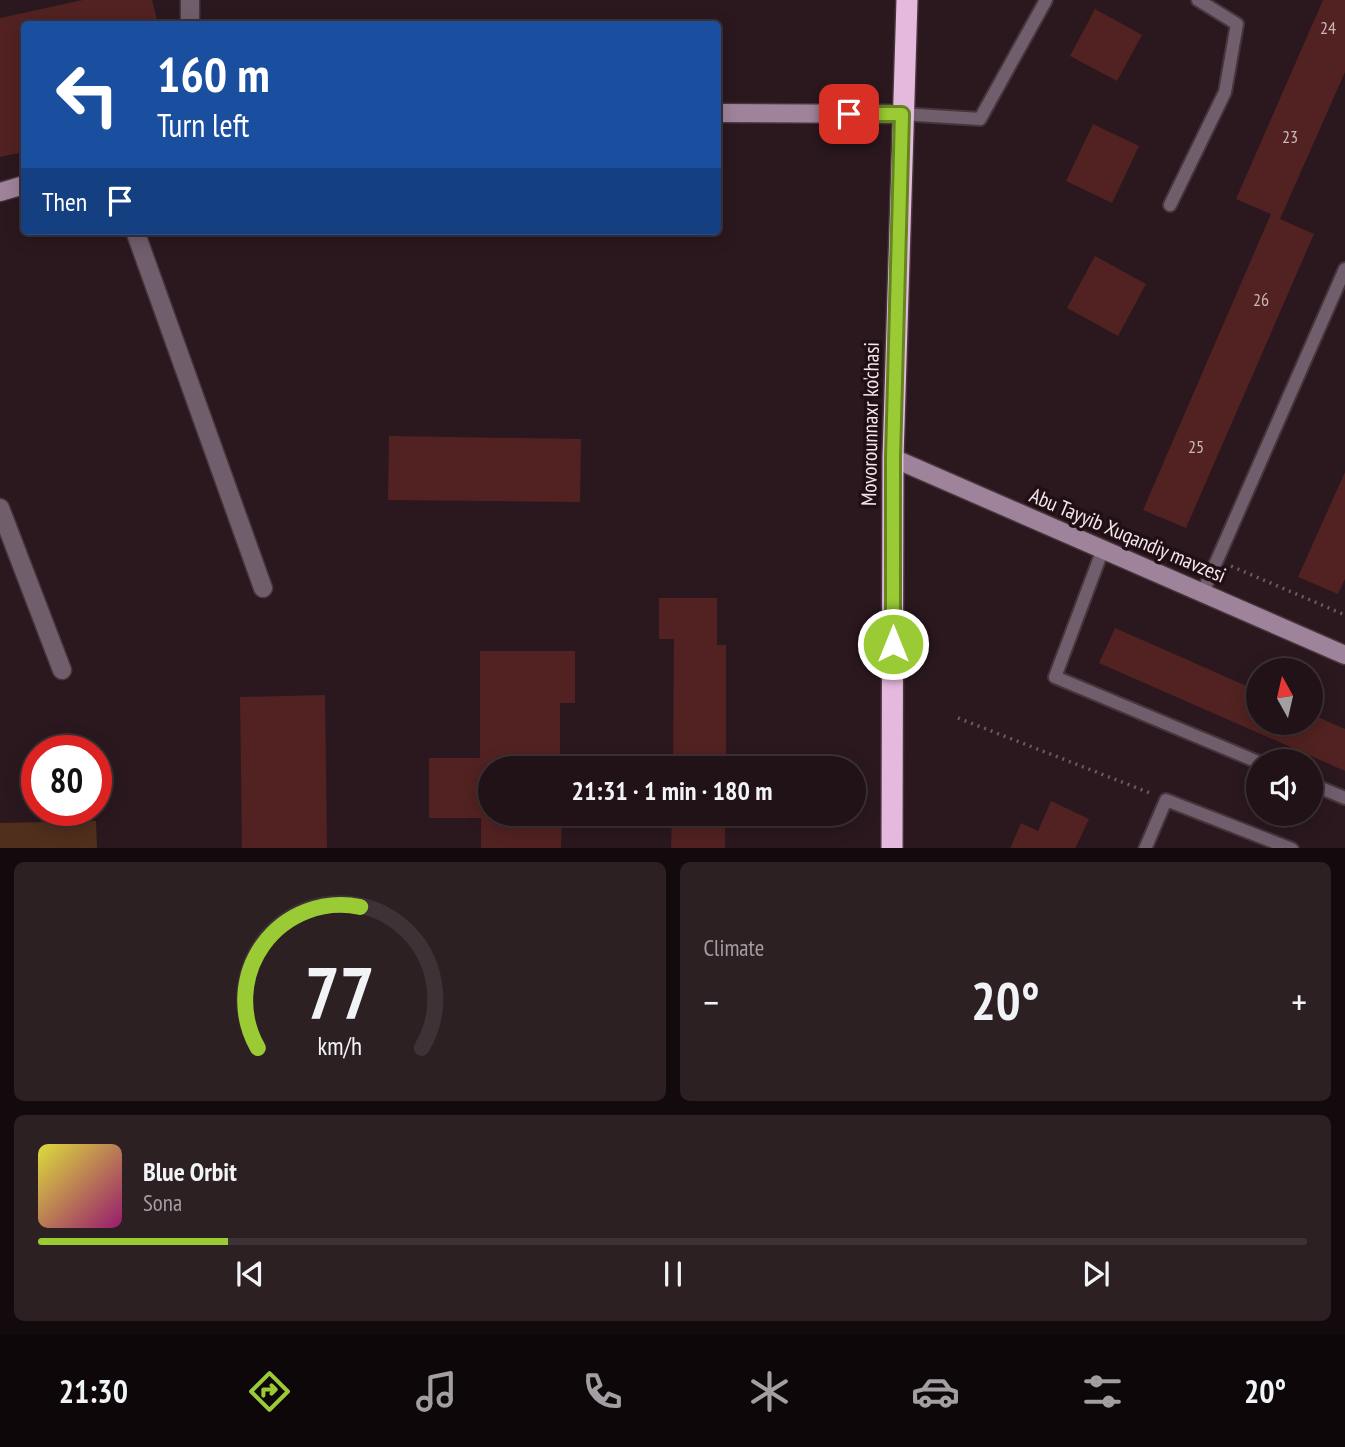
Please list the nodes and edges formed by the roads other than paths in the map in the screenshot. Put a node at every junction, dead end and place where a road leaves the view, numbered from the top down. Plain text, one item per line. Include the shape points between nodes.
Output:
1 (190, 0) edge
2 (907, 0) edge
3 (1046, 0) edge
4 (1198, 0) edge
5 (190, 21) edge
6 (721, 113) edge
7 (902, 114) junction
8 (21, 186) edge
9 (0, 191) edge
10 (1170, 205) dead end
11 (136, 235) edge
12 (1345, 269) edge
13 (893, 458) junction
14 (0, 508) edge
15 (1103, 549) junction
16 (263, 588) dead end
17 (1203, 592) junction
18 (1345, 655) edge
19 (62, 670) dead end
20 (1246, 757) edge
21 (1323, 789) edge
22 (1345, 798) edge
23 (892, 848) edge
24 (1145, 848) edge
25 (1289, 848) edge

1 - 5 street
2 - 7 highway, Movorounnaxr ko'chasi
3 - 7 lane via 980,119
4 - 10 lane via 1237,24 1225,92
6 - 7 street
7 - 13 highway, Movorounnaxr ko'chasi
8 - 9 street
11 - 16 street
12 - 17 lane
13 - 15 street, Abu Tayyib Xuqandiy mavzesi
13 - 23 highway, Movorounnaxr ko'chasi
14 - 19 street
15 - 17 street, Abu Tayyib Xuqandiy mavzesi
15 - 20 lane via 1055,677
17 - 18 street, Abu Tayyib Xuqandiy mavzesi
21 - 22 lane
24 - 25 lane via 1168,801

